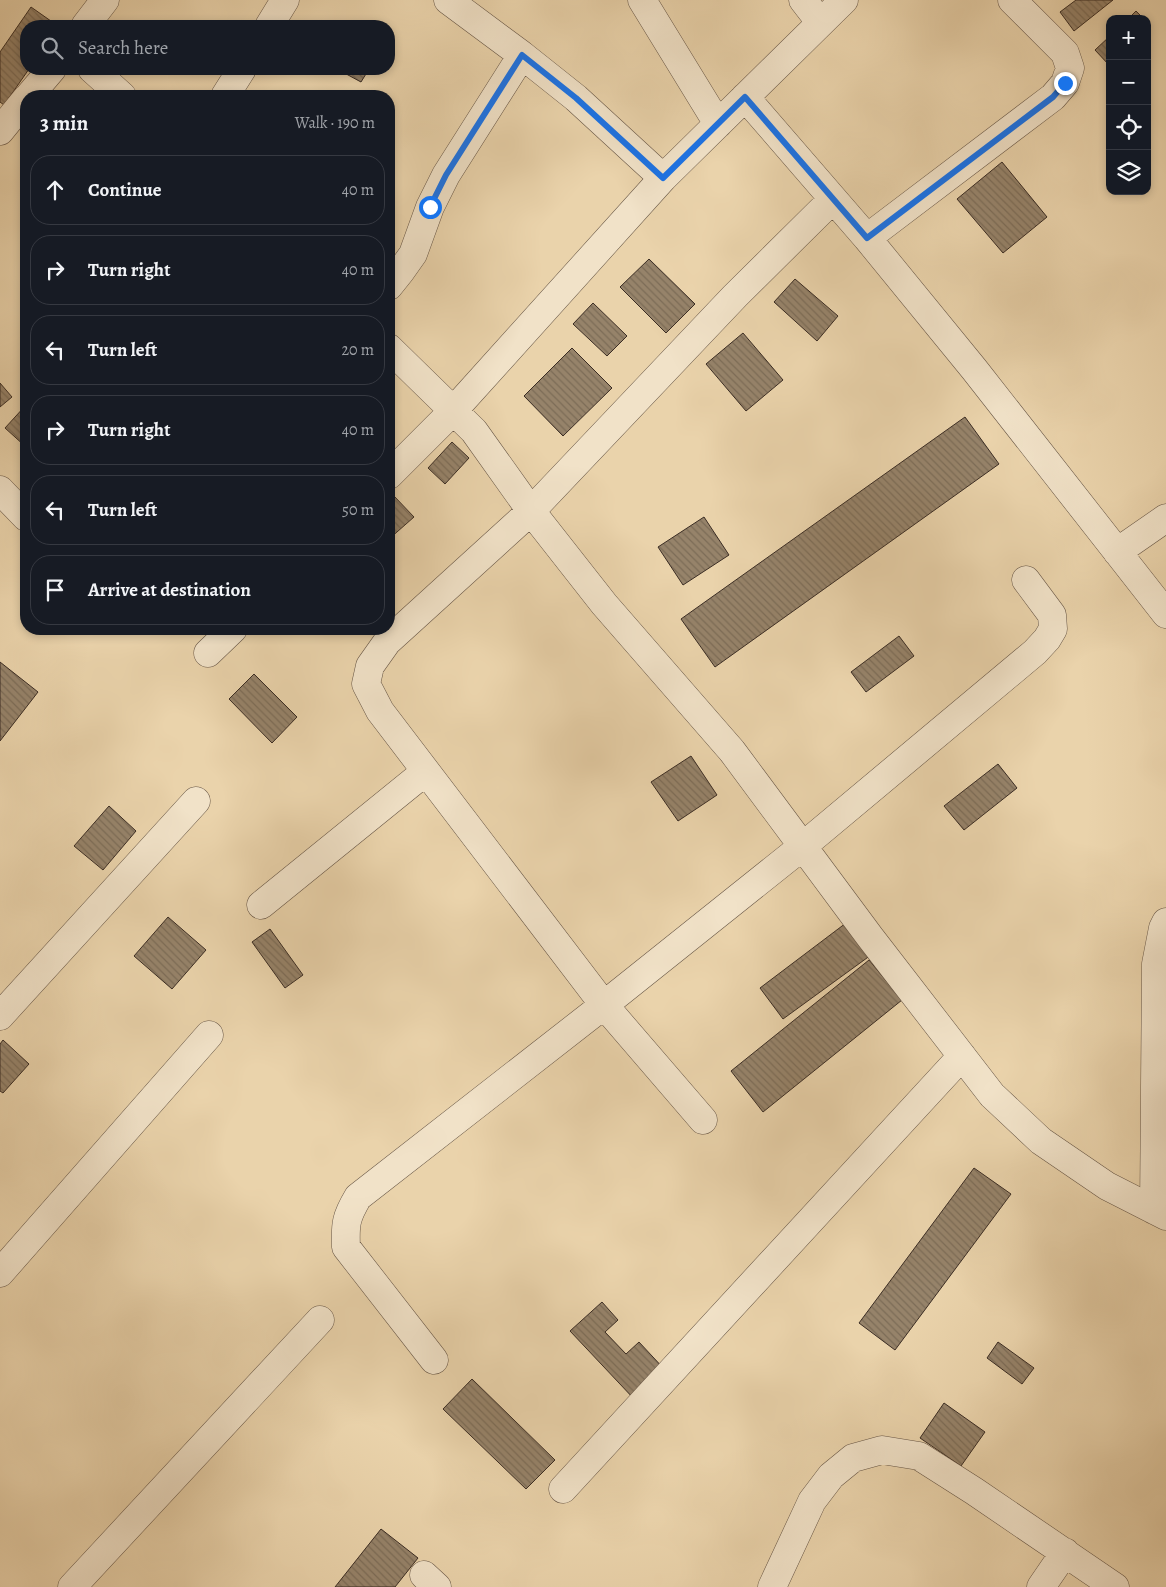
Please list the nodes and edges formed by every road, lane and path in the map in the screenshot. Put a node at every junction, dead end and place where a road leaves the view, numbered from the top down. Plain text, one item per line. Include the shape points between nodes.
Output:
1 (105, 0) edge
2 (285, 0) edge
3 (448, 0) edge
4 (642, 0) edge
5 (803, 0) edge
6 (844, 0) edge
7 (1012, 0) edge
8 (90, 20) edge
9 (273, 20) edge
10 (820, 22) junction
11 (522, 55) junction
12 (47, 75) edge
13 (99, 75) edge
14 (238, 75) edge
15 (34, 90) edge
16 (115, 90) edge
17 (229, 90) edge
18 (745, 97) junction
19 (20, 106) edge
20 (718, 124) junction
21 (0, 131) edge
22 (663, 178) junction
23 (833, 198) junction
24 (867, 238) junction
25 (395, 278) edge
26 (395, 354) edge
27 (453, 411) junction
28 (395, 469) edge
29 (531, 511) junction
30 (1166, 518) edge
31 (1117, 552) junction
32 (1026, 580) dead end
33 (1166, 614) edge
34 (227, 635) edge
35 (395, 635) edge
36 (395, 635) edge
37 (208, 653) dead end
38 (426, 772) junction
39 (196, 801) dead end
40 (803, 846) junction
41 (261, 905) dead end
42 (1166, 922) edge
43 (604, 1005) junction
44 (0, 1016) edge
45 (209, 1035) dead end
46 (962, 1056) junction
47 (703, 1120) dead end
48 (1160, 1213) edge
49 (0, 1273) edge
50 (320, 1320) dead end
51 (434, 1360) dead end
52 (563, 1488) dead end
53 (1065, 1552) junction
54 (72, 1587) edge
55 (772, 1587) edge
56 (1041, 1587) edge
57 (1115, 1587) edge

1 - 8 street
2 - 9 street
3 - 11 street
4 - 20 street
5 - 10 street
6 - 10 street
7 - 24 street via 1065,53 1070,68 1065,83 1053,97
10 - 18 street
11 - 22 street via 576,98
11 - 25 street via 446,175 413,254
12 - 15 street
13 - 16 street
14 - 17 street
18 - 20 street
18 - 23 street
19 - 21 street
20 - 22 street
22 - 27 street
23 - 24 street
23 - 29 street
24 - 31 street
26 - 27 street
27 - 28 street
27 - 29 street via 474,431
29 - 35 street
29 - 40 street via 604,604 732,751
30 - 31 street
31 - 33 street
32 - 40 street via 1052,615 1053,628 1046,639 1028,658
34 - 37 street
36 - 38 street via 370,666 366,684 380,711
38 - 41 street
38 - 43 street
39 - 44 street
40 - 43 street
40 - 46 street
42 - 48 street via 1156,964
43 - 47 street
43 - 51 street via 358,1196 348,1212 346,1247
45 - 49 street
46 - 48 street via 992,1095 1041,1141 1107,1186
46 - 52 street
50 - 54 street
53 - 55 street via 919,1456 882,1450 853,1458 831,1476 812,1502
53 - 56 street
53 - 57 street

